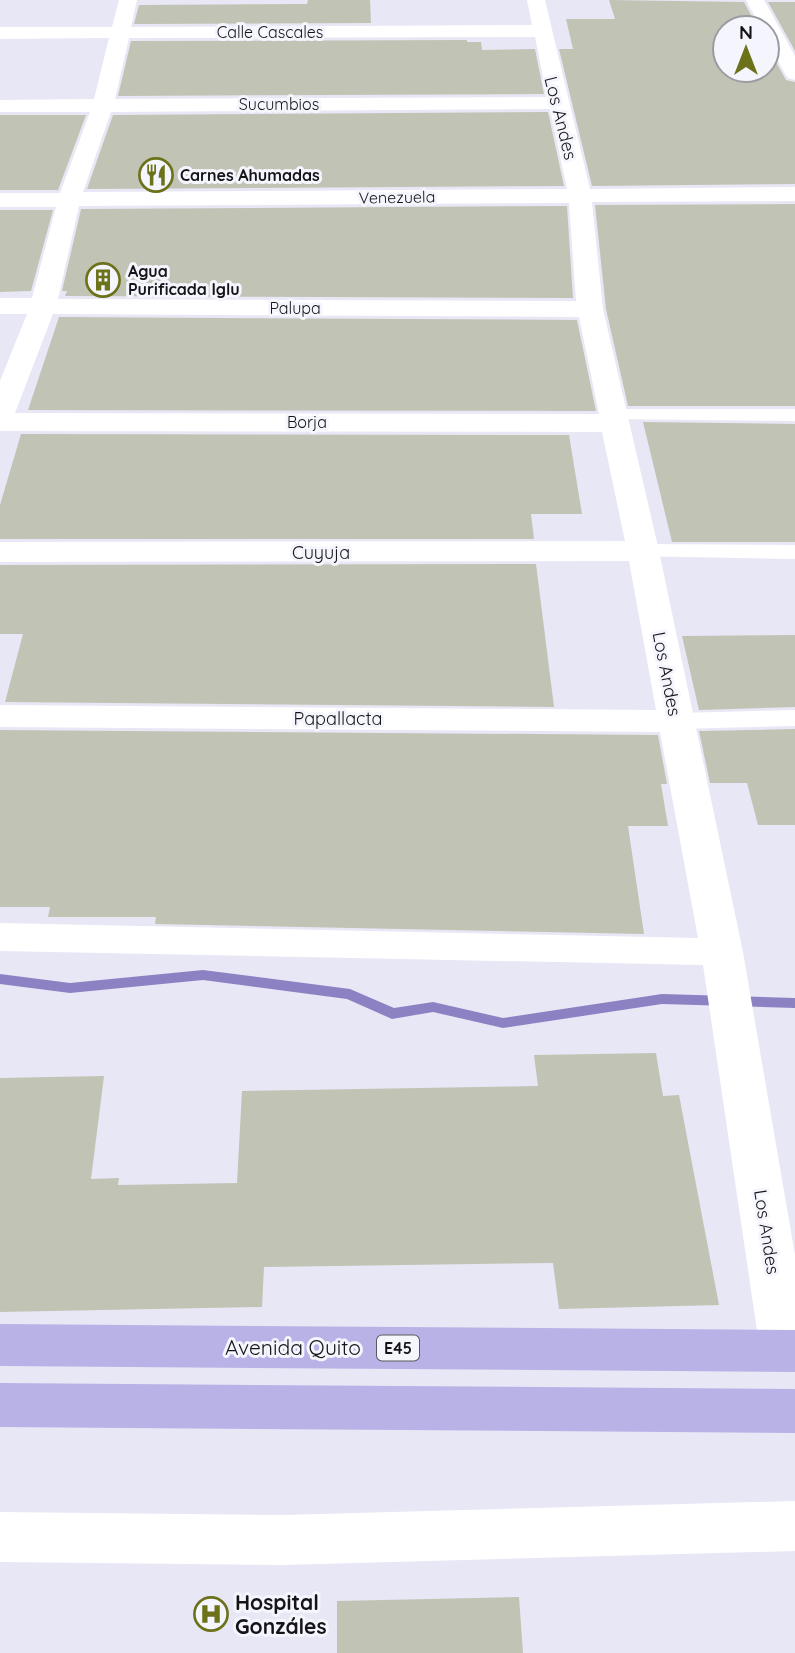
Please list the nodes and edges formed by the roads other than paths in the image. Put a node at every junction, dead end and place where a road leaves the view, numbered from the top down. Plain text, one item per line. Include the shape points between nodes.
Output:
1 (128, 0) edge
2 (536, 0) edge
3 (755, 0) edge
4 (122, 32) junction
5 (541, 32) junction
6 (0, 33) edge
7 (795, 74) edge
8 (557, 103) junction
9 (103, 105) junction
10 (0, 107) edge
11 (795, 194) edge
12 (580, 195) junction
13 (0, 200) edge
14 (69, 200) junction
15 (0, 306) edge
16 (43, 306) junction
17 (590, 309) junction
18 (795, 415) edge
19 (0, 416) edge
20 (614, 419) junction
21 (0, 422) edge
22 (643, 551) junction
23 (0, 552) edge
24 (795, 552) edge
25 (0, 716) edge
26 (795, 718) edge
27 (677, 721) junction
28 (0, 937) edge
29 (723, 959) junction
30 (0, 1345) edge
31 (790, 1351) edge
32 (0, 1405) edge
33 (795, 1411) edge
34 (795, 1526) edge
35 (0, 1537) edge

1 - 4 street
2 - 5 street, Los Andes
3 - 7 street
4 - 5 street, Calle Cascales
4 - 6 street, Calle Cascales
4 - 9 street
5 - 8 street, Los Andes
8 - 9 street, Sucumbios
8 - 12 street, Los Andes
9 - 10 street, Sucumbios
9 - 14 street
11 - 12 street, Venezuela
12 - 14 street, Venezuela
12 - 17 street, Los Andes
13 - 14 street, Venezuela
14 - 16 street
15 - 16 street, Palupa
16 - 17 street, Palupa
16 - 19 street
17 - 20 street, Los Andes
18 - 20 lane
20 - 21 street, Borja
20 - 22 street, Los Andes
22 - 23 street, Cuyuja
22 - 24 lane
22 - 27 street, Los Andes
25 - 27 street, Papallacta
26 - 27 lane
27 - 29 street, Los Andes
28 - 29 street
29 - 31 street, Los Andes
30 - 31 highway, Avenida Quito / E45
32 - 33 highway
34 - 35 street via 284,1540

